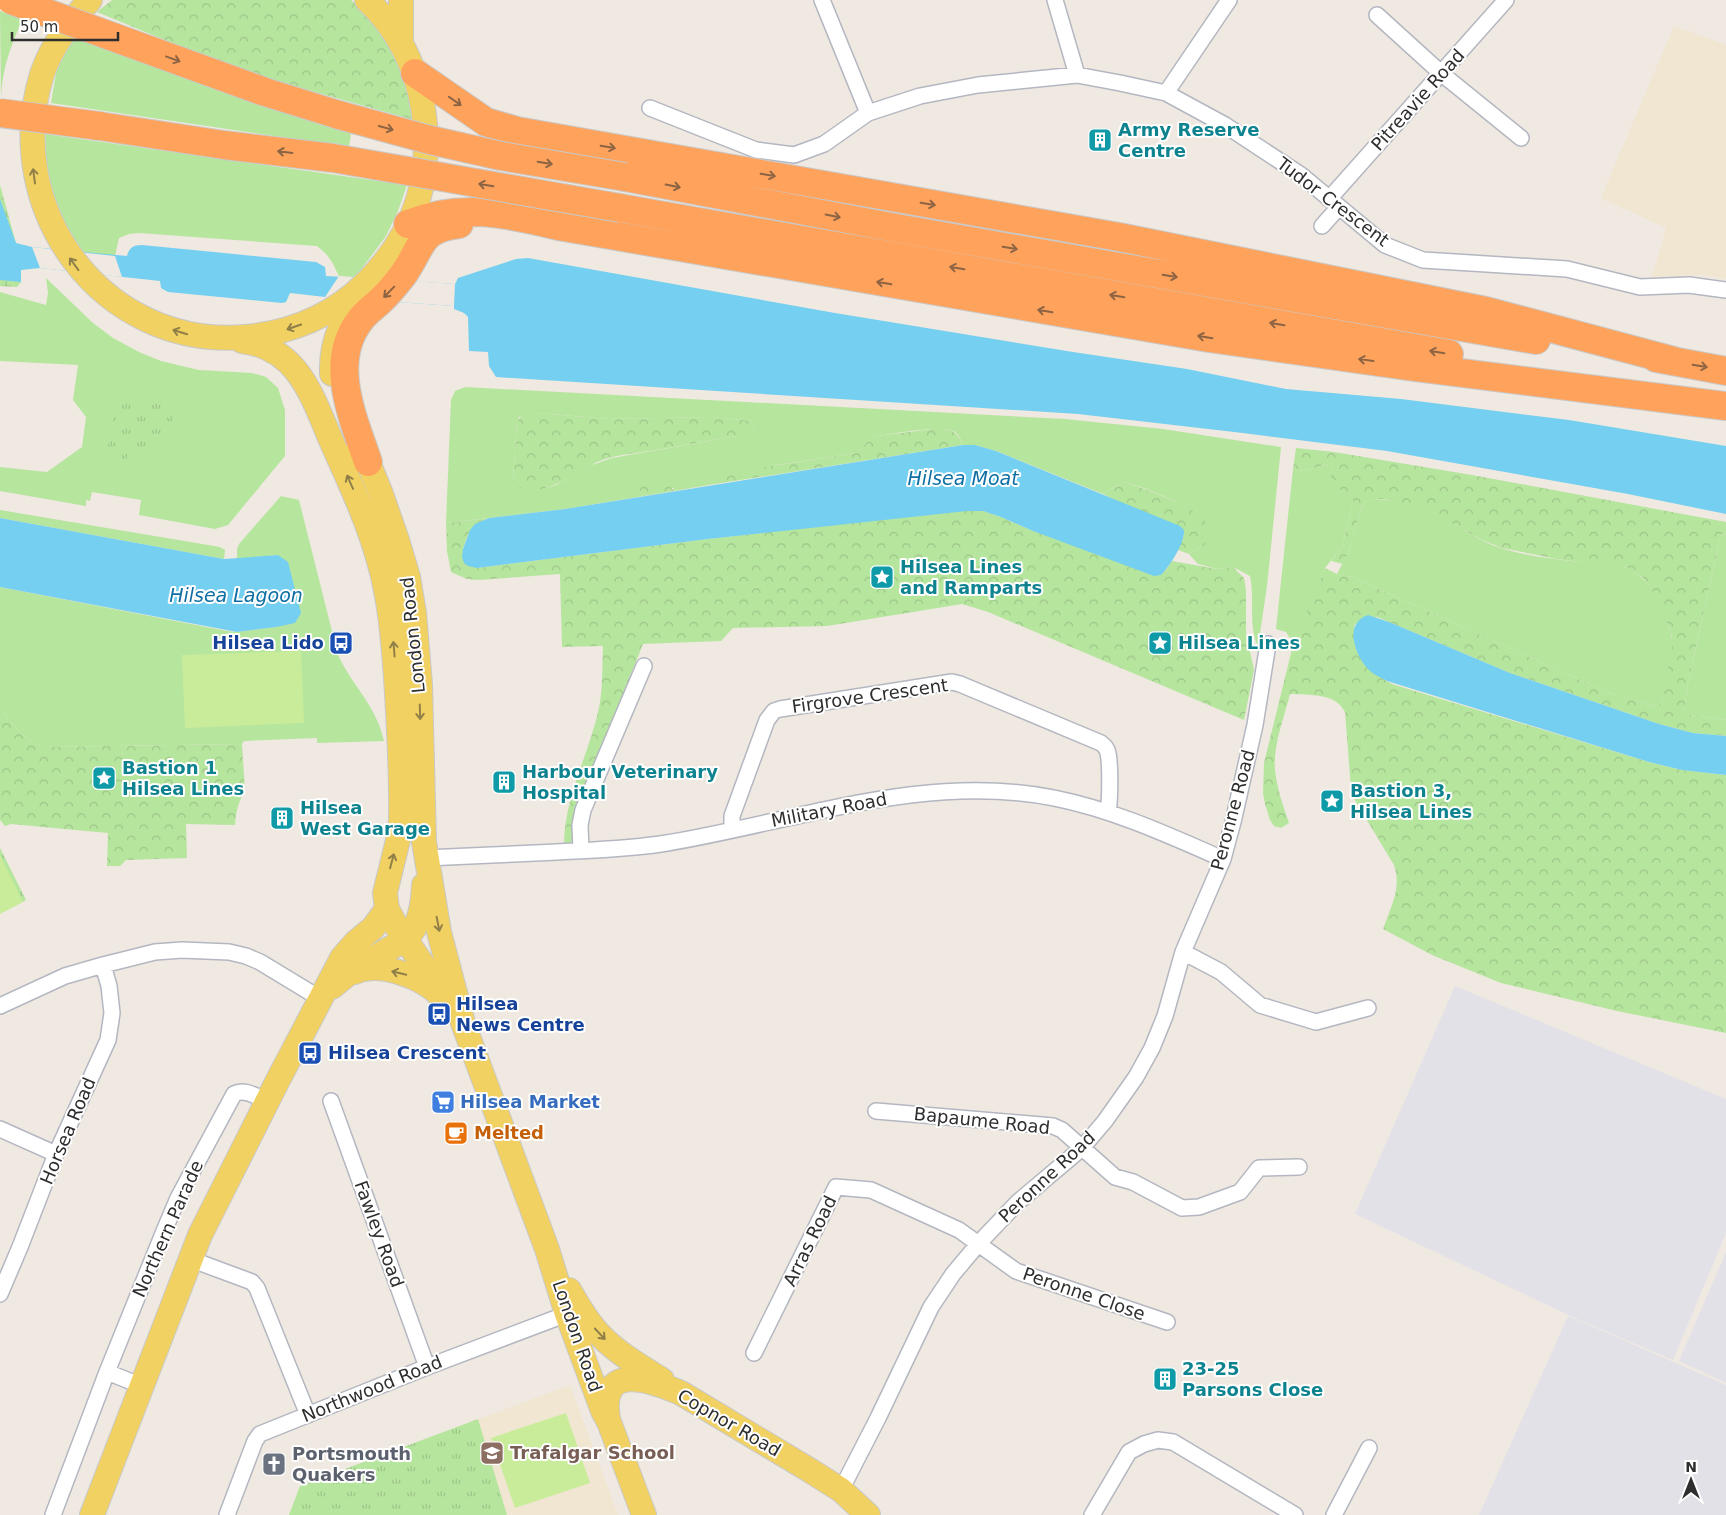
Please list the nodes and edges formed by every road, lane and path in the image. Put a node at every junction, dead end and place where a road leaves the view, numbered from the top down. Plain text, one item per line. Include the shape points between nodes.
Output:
1 (11, 0) edge
2 (90, 0) edge
3 (367, 0) edge
4 (401, 0) edge
5 (822, 0) edge
6 (1055, 0) edge
7 (1229, 0) edge
8 (1506, 0) edge
9 (1377, 15) dead end
10 (401, 44) junction
11 (415, 73) junction
12 (1442, 74) junction
13 (1077, 75) junction
14 (1166, 94) junction
15 (650, 108) dead end
16 (0, 113) edge
17 (868, 113) junction
18 (1521, 138) dead end
19 (1334, 203) junction
20 (408, 224) junction
21 (558, 226) junction
22 (1322, 226) dead end
23 (1726, 290) edge
24 (352, 309) junction
25 (228, 339) junction
26 (1674, 361) junction
27 (1726, 370) edge
28 (1726, 405) edge
29 (368, 462) joint
30 (1268, 644) dead end
31 (644, 666) dead end
32 (1108, 812) junction
33 (732, 830) junction
34 (425, 850) junction
35 (581, 851) junction
36 (1223, 859) junction
37 (387, 908) junction
38 (406, 939) junction
39 (1183, 952) junction
40 (103, 965) junction
41 (343, 978) junction
42 (322, 997) junction
43 (0, 1006) edge
44 (1368, 1008) dead end
45 (463, 1023) junction
46 (267, 1101) junction
47 (331, 1101) dead end
48 (876, 1111) dead end
49 (0, 1129) edge
50 (1082, 1148) junction
51 (56, 1154) junction
52 (1299, 1167) dead end
53 (979, 1243) junction
54 (547, 1249) junction
55 (190, 1259) junction
56 (0, 1294) edge
57 (567, 1314) junction
58 (1167, 1322) dead end
59 (754, 1353) dead end
60 (427, 1367) junction
61 (107, 1372) junction
62 (142, 1386) junction
63 (681, 1393) junction
64 (308, 1415) junction
65 (609, 1422) junction
66 (1369, 1448) dead end
67 (841, 1490) junction
68 (53, 1515) edge
69 (92, 1515) edge
70 (226, 1515) edge
71 (644, 1515) edge
72 (868, 1515) edge
73 (1092, 1515) edge
74 (1295, 1515) edge
75 (1334, 1515) edge

1 -> 26 highway, bridge via 265,92 430,140 501,156 1490,333
25 -> 2 main road via 188,334 152,323 122,308 78,270 56,238 44,212 35,183 31,151 32,120 38,90 50,56 72,19
3 - 10 main road
4 - 10 main road
5 - 17 street
6 - 13 street
7 - 14 street
8 - 12 street, Pitreavie Road
9 - 12 street
10 - 11 main road
11 - 20 main road via 424,107 426,153 424,178
11 -> 26 highway via 486,122 517,131 1119,237 1486,311
12 - 18 street
12 - 19 street, Pitreavie Road
13 - 14 street, Tudor Crescent
13 - 17 street, Tudor Crescent via 978,85 920,96
14 - 19 street, Tudor Crescent via 1232,130 1301,175
15 - 17 street, Tudor Crescent via 756,150 794,155 824,144
28 -> 16 highway, bridge via 333,158
19 - 22 street
19 - 23 street, Tudor Crescent via 1385,245 1423,260 1567,269 1640,287 1689,285
20 - 21 highway via 449,213 477,212 513,215
20 - 24 main road via 396,248
21 -> 24 highway via 482,223 433,231 422,241 406,271 388,293
28 -> 21 highway via 1404,366 1209,338
24 -> 25 main road via 263,336
24 - 29 highway via 361,319 351,334 344,368 348,399
37 -> 25 main road, London Road via 385,893 399,836 401,796 393,643 380,562 360,505 300,374 264,346
26 -> 27 highway
29 -> 34 main road, London Road via 397,540 414,613 420,684
30 - 36 street, Peronne Road via 1256,725
31 - 35 street via 583,810
32 - 33 street, Military Road via 1030,794 946,792 856,804
32 - 33 street, Firgrove Crescent via 1108,756 1102,744 952,682 774,711 766,720 732,816
32 - 36 street, Military Road
33 - 35 street, Military Road via 644,847
34 - 35 street, Military Road
34 - 38 main road via 421,910 413,932
34 -> 45 main road, London Road via 439,932
36 - 39 street, Peronne Road
37 - 38 main road, London Road
37 - 42 main road, Northern Parade via 373,928 342,958
38 - 41 main road
38 - 45 main road, London Road
39 - 44 street via 1221,972 1260,1005 1316,1022
39 - 50 street, Peronne Road via 1165,1016 1152,1048 1131,1084
40 - 42 street via 155,952 229,952 260,962
40 - 43 street via 66,976
40 - 51 street, Horsea Road via 112,1013 108,1040
41 - 42 main road
45 -> 41 main road, London Road via 440,994 411,976 366,969
42 - 46 main road, Northern Parade
45 - 54 main road, London Road
46 - 55 main road, Northern Parade via 212,1208
46 - 61 street, Northern Parade via 245,1092 237,1092 232,1097 178,1198
47 - 60 street, Fawley Road
48 - 50 street, Bapaume Road via 1053,1126
49 - 51 street
50 - 52 street, Bapaume Road via 1115,1177 1133,1182 1182,1208 1199,1207 1240,1192 1259,1168
50 - 53 street, Peronne Road via 1018,1202
51 - 56 street, Horsea Road
53 - 58 street, Peronne Close via 1016,1271
53 - 59 street, Arras Road via 959,1230 871,1190 836,1187
53 - 67 street, Peronne Road via 931,1308
54 - 57 main road, London Road
54 -> 63 main road, London Road via 583,1314 598,1333 624,1355
55 - 62 main road, Northern Parade
55 - 64 street via 252,1282 257,1288
57 - 60 street, Northwood Road
57 - 65 main road, London Road
60 - 64 street, Northwood Road
61 - 62 street
61 - 68 street, Northern Parade
62 - 69 main road, Northern Parade
63 - 65 main road, Copnor Road via 637,1379 617,1383 608,1391
63 - 67 main road, Copnor Road
64 - 70 street, Northwood Road via 260,1434
65 - 71 main road
66 - 75 street
67 - 72 main road, Copnor Road
73 - 74 street via 1129,1452 1158,1440 1173,1442

